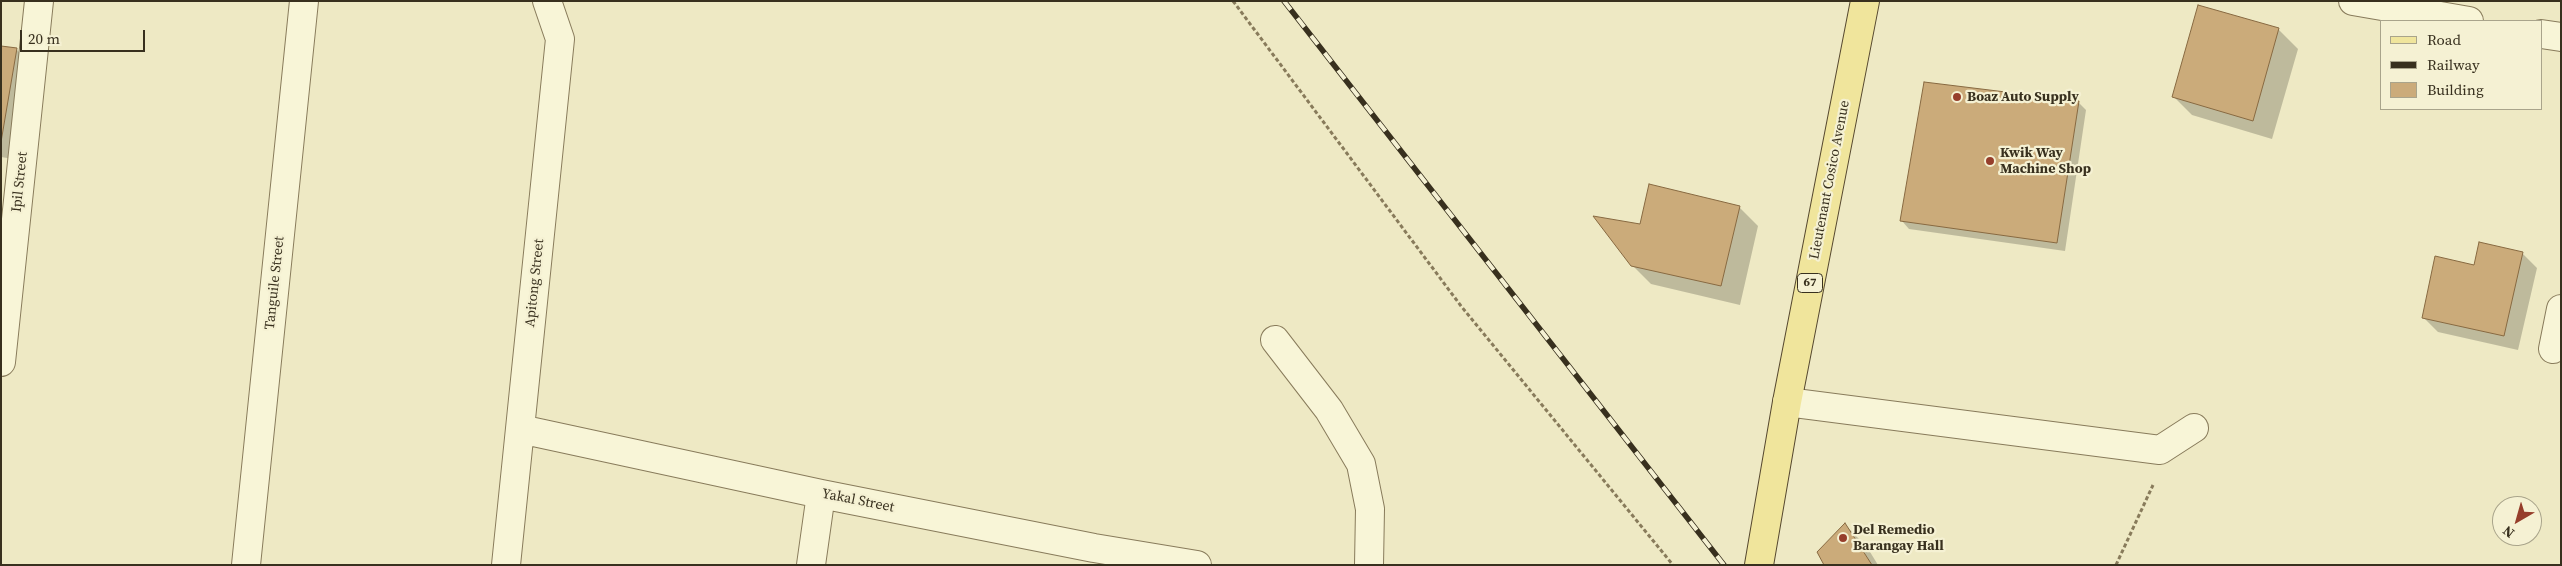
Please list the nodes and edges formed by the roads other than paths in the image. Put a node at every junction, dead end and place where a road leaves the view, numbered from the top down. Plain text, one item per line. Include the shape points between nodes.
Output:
1 (39, 1) edge
2 (304, 1) edge
3 (1865, 1) edge
4 (2352, 1) edge
5 (548, 2) edge
6 (2462, 20) edge
7 (2542, 34) edge
8 (2561, 37) edge
9 (2561, 309) edge
10 (1275, 340) dead end
11 (2553, 349) dead end
12 (1, 362) edge
13 (1787, 402) junction
14 (2194, 428) dead end
15 (520, 429) junction
16 (821, 494) junction
17 (1092, 556) edge
18 (246, 565) edge
19 (506, 565) edge
20 (811, 565) edge
21 (1197, 565) edge
22 (1369, 565) edge
23 (1759, 565) edge

1 - 12 street, Ipil Street
2 - 18 street, Tanguile Street
3 - 13 main road, Lieutenant Cosico Avenue / 67
4 - 6 street
5 - 15 street, Apitong Street via 560,39
7 - 8 street
9 - 11 street
10 - 22 street via 1329,410 1361,464 1370,509
13 - 14 street via 2160,450
13 - 23 main road, Lieutenant Cosico Avenue / 67
15 - 16 street, Yakal Street
15 - 19 street, Apitong Street
16 - 17 street, Yakal Street
16 - 20 street
17 - 21 street, Yakal Street

